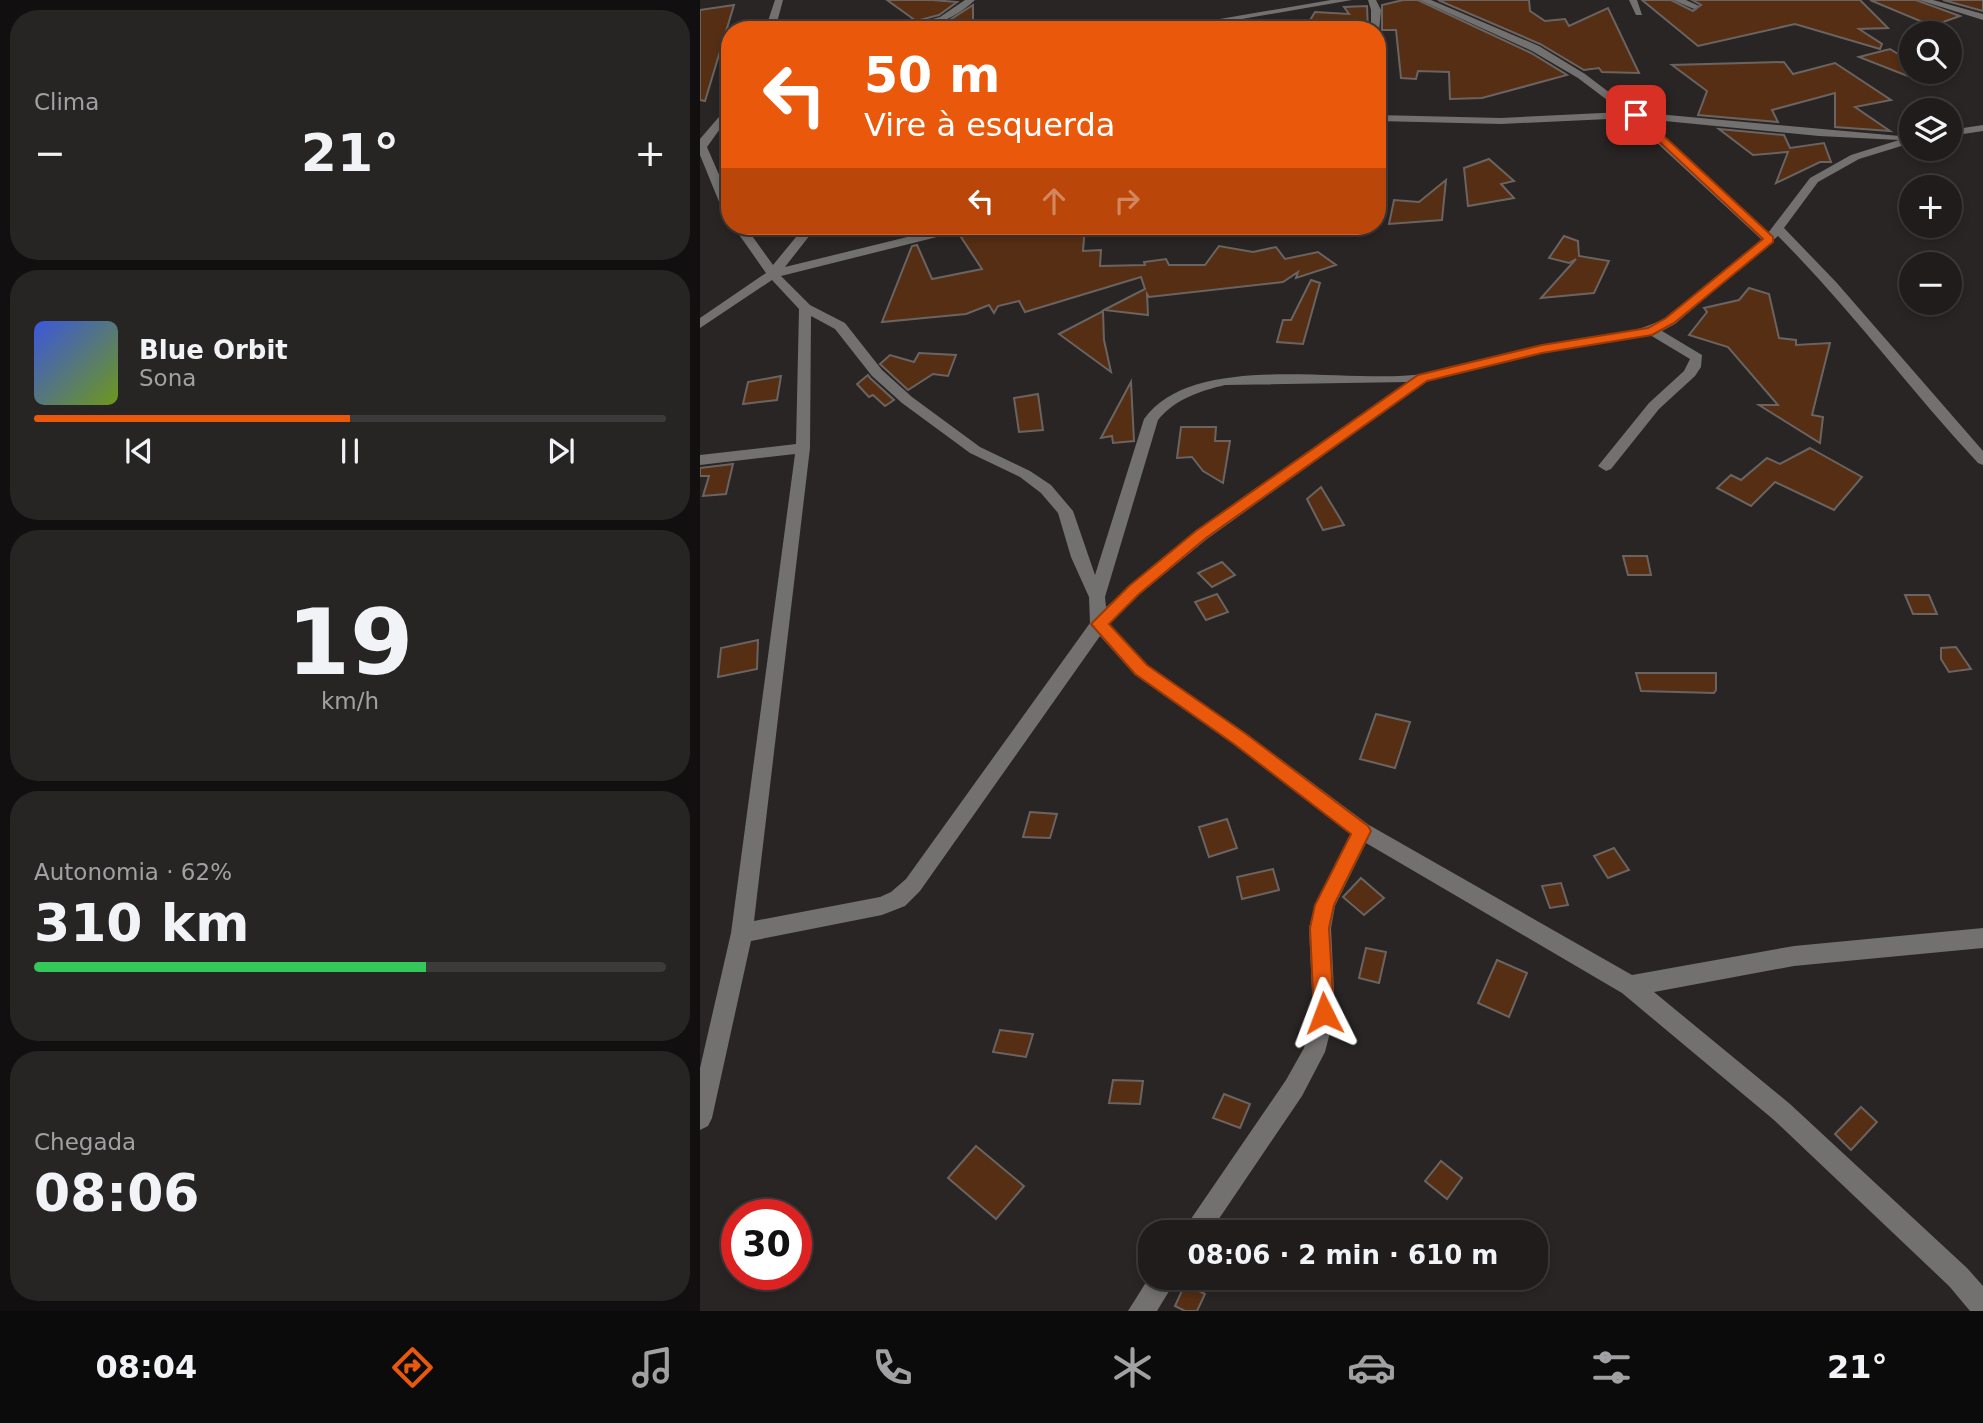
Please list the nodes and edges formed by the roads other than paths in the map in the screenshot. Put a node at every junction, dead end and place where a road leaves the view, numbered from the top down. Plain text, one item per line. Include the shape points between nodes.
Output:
1 (779, 0) edge
2 (971, 0) edge
3 (1307, 0) edge
4 (1348, 0) edge
5 (1372, 0) edge
6 (1424, 0) edge
7 (1633, 0) edge
8 (1677, 0) edge
9 (1923, 0) edge
10 (1321, 4) junction
11 (1694, 6) dead end
12 (1639, 13) dead end
13 (1983, 17) edge
14 (773, 21) edge
15 (934, 21) edge
16 (1216, 21) edge
17 (1376, 21) edge
18 (1636, 115) junction
19 (1386, 118) edge
20 (721, 119) edge
21 (1983, 128) edge
22 (1962, 131) edge
23 (1899, 138) edge
24 (702, 143) edge
25 (1899, 143) edge
26 (721, 197) edge
27 (1774, 234) junction
28 (745, 235) edge
29 (804, 235) edge
30 (929, 235) edge
31 (773, 274) junction
32 (805, 308) junction
33 (700, 324) edge
34 (1652, 331) junction
35 (1422, 378) junction
36 (803, 448) junction
37 (700, 460) edge
38 (1983, 460) edge
39 (1606, 466) dead end
40 (1097, 597) junction
41 (1099, 624) junction
42 (1362, 831) junction
43 (742, 933) junction
44 (1983, 938) edge
45 (1630, 986) junction
46 (700, 1118) edge
47 (1203, 1220) edge
48 (1156, 1290) edge
49 (1983, 1306) edge
50 (1141, 1311) edge

1 - 14 street
2 - 15 street
3 - 10 street
4 - 10 street
5 - 17 street
6 - 18 street via 1518,38
7 - 12 street
8 - 11 street
9 - 13 street
10 - 16 street
18 - 19 street via 1501,121
18 - 23 street
18 - 27 street
20 - 24 street
21 - 22 street
24 - 26 street
25 - 27 street via 1855,157 1814,180
27 - 34 street
27 - 38 street via 1813,262
28 - 31 street
29 - 31 street
30 - 31 street
31 - 32 street
31 - 33 street
32 - 36 street
32 - 40 street via 840,326 877,373 907,400 975,450 1046,489 1065,511
34 - 35 street via 1542,349
34 - 39 street via 1692,353 1697,358 1695,367 1683,383 1656,403
35 - 40 street via 1225,381 1196,388 1161,407 1151,419 1142,445
35 - 41 street via 1201,535
36 - 37 street
36 - 43 street
40 - 41 street
41 - 42 street via 1141,670
41 - 43 street via 898,899
42 - 45 street
42 - 47 street via 1322,916 1324,1013 1314,1052
43 - 46 street
44 - 45 street via 1794,956
45 - 49 street via 1782,1112
48 - 50 street

